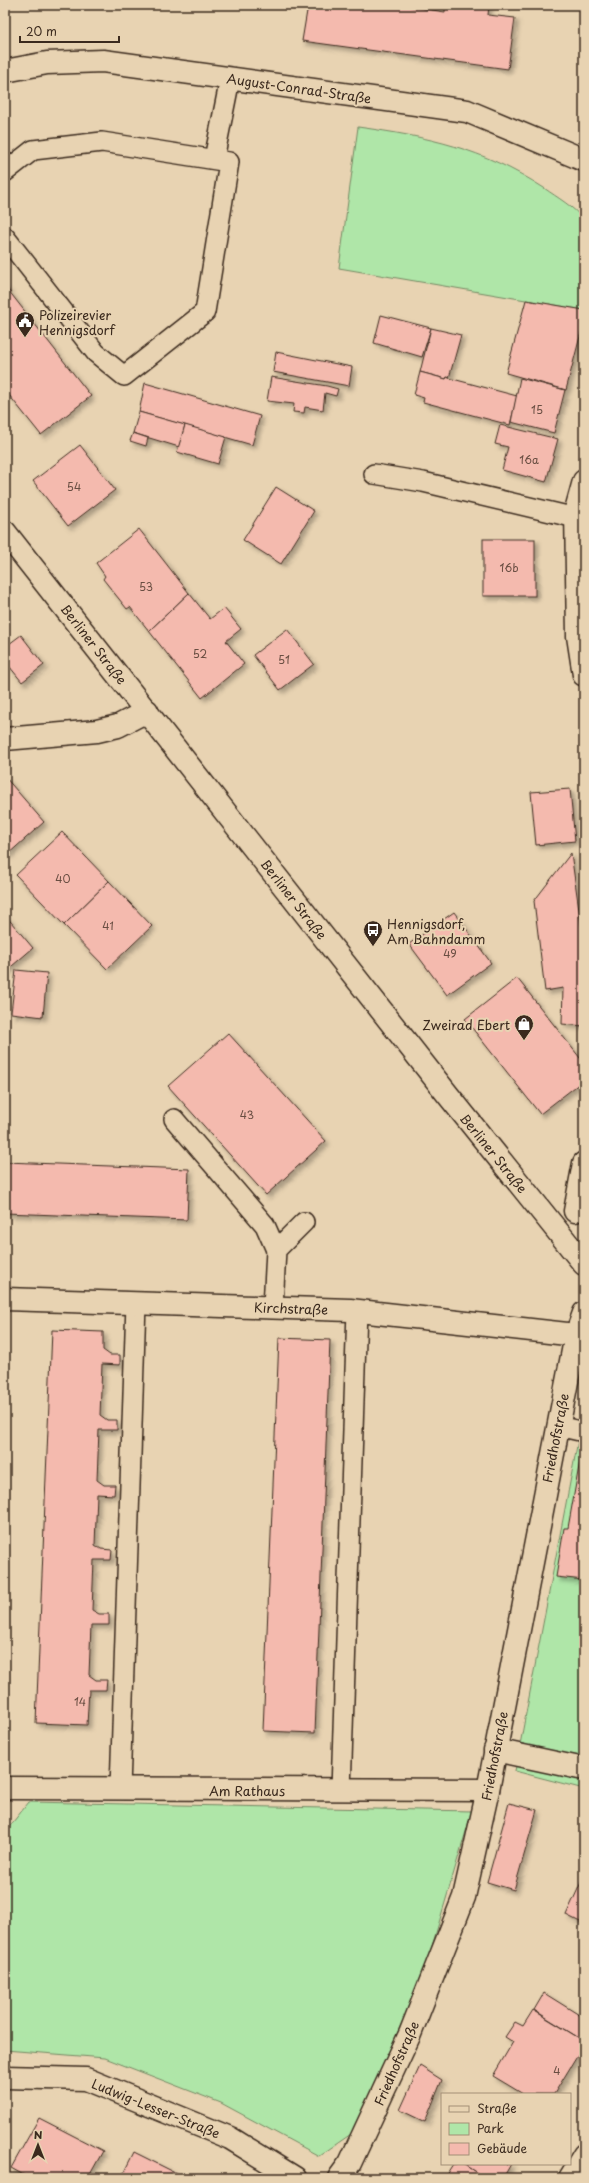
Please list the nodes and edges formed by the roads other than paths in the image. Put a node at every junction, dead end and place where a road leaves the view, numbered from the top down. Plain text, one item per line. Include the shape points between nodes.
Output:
1 (5, 71) edge
2 (230, 79) junction
3 (214, 159) junction
4 (584, 160) edge
5 (5, 172) edge
6 (5, 237) edge
7 (374, 474) dead end
8 (584, 481) edge
9 (576, 518) junction
10 (5, 532) edge
11 (584, 675) edge
12 (147, 711) junction
13 (5, 739) edge
14 (174, 1119) dead end
15 (583, 1167) edge
16 (575, 1212) dead end
17 (304, 1222) dead end
18 (276, 1250) junction
19 (584, 1264) edge
20 (5, 1299) edge
21 (136, 1303) junction
22 (273, 1307) junction
23 (357, 1310) junction
24 (584, 1313) edge
25 (576, 1335) junction
26 (558, 1426) junction
27 (584, 1432) edge
28 (494, 1750) junction
29 (584, 1770) edge
30 (5, 1788) edge
31 (120, 1789) junction
32 (341, 1790) junction
33 (488, 1790) junction
34 (5, 2077) edge
35 (584, 2155) edge
36 (345, 2170) edge
37 (295, 2178) edge
38 (570, 2178) edge

1 - 2 street, August-Conrad-Straße via 47,63 103,61
2 - 3 lane
2 - 4 street, August-Conrad-Straße via 467,111
3 - 5 lane via 102,142 33,150
3 - 6 lane via 229,162 205,312 124,376 96,353
7 - 9 lane via 423,482
8 - 9 street
9 - 11 street via 578,636
10 - 12 street, Berliner Straße
12 - 13 street via 118,726 97,731
12 - 19 street, Berliner Straße via 444,1091
14 - 18 lane via 265,1225
15 - 16 street
17 - 18 lane
18 - 22 lane
20 - 21 street, Kirchstraße
21 - 22 street, Kirchstraße
21 - 31 lane
22 - 23 street, Kirchstraße
23 - 25 street, Kirchstraße
23 - 32 lane
24 - 25 street, Friedhofstraße
25 - 26 street, Friedhofstraße
26 - 27 lane
26 - 28 street, Friedhofstraße
28 - 29 street
28 - 33 street, Friedhofstraße
30 - 31 street, Am Rathaus
31 - 32 street, Am Rathaus
32 - 33 street, Am Rathaus
33 - 36 street, Friedhofstraße via 464,1897 410,2034
34 - 37 street, Ludwig-Lesser-Straße via 86,2079 230,2138
35 - 38 street

